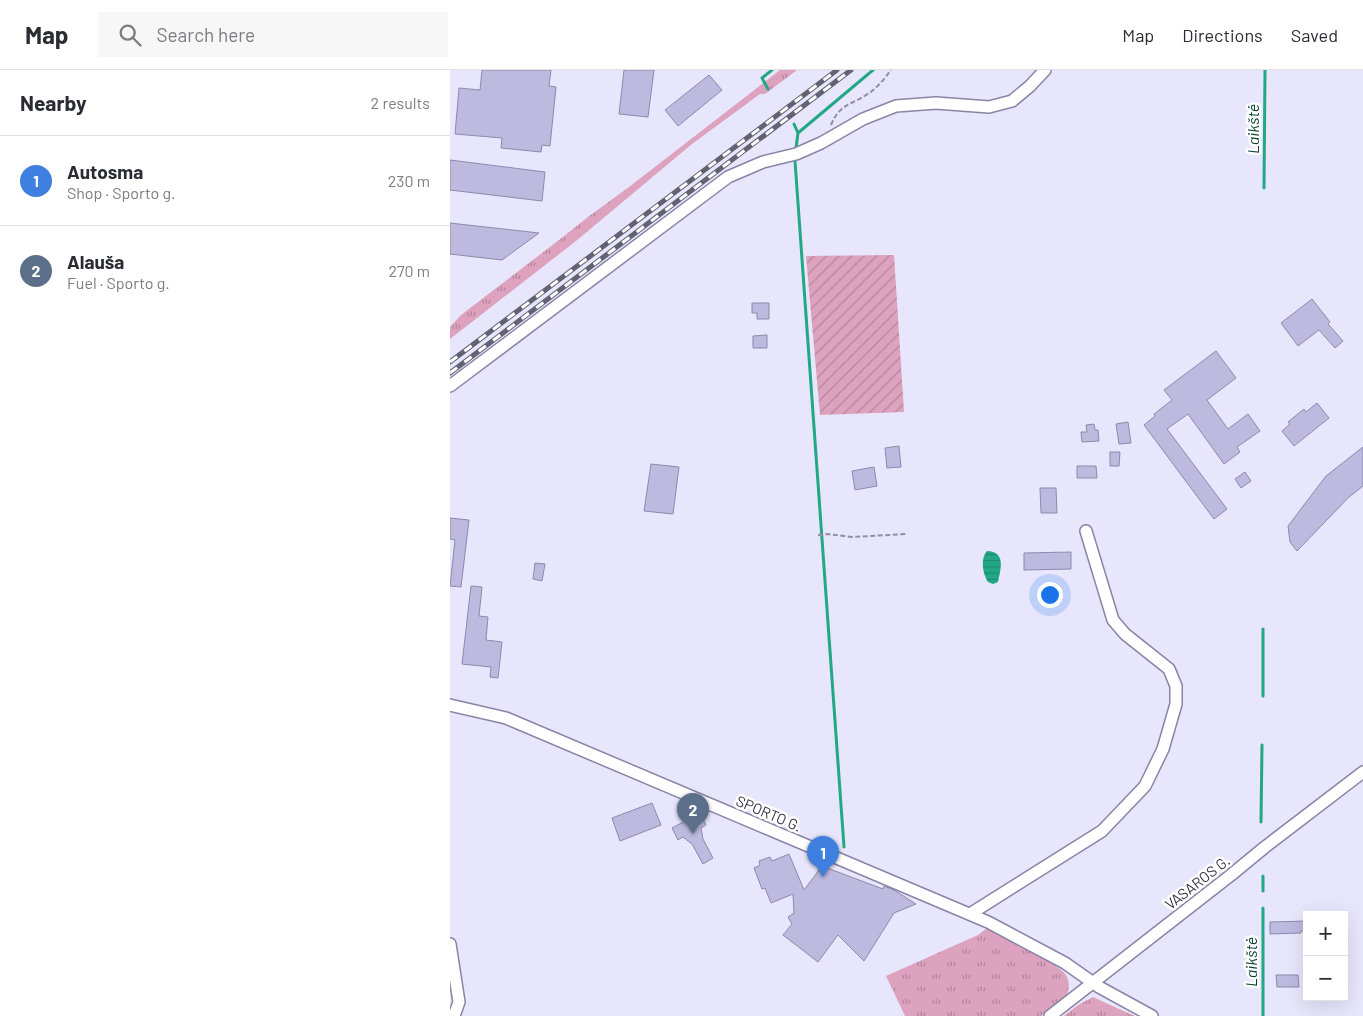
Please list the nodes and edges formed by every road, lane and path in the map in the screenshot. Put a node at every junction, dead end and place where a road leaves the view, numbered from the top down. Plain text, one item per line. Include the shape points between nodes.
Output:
1 (891, 70) edge
2 (1045, 70) edge
3 (827, 139) junction
4 (450, 386) edge
5 (1086, 531) dead end
6 (907, 534) dead end
7 (818, 535) dead end
8 (450, 705) edge
9 (1363, 772) edge
10 (970, 914) junction
11 (450, 944) edge
12 (1093, 982) junction
13 (454, 1016) edge
14 (1050, 1016) edge
15 (1152, 1016) edge

1 - 3 path via 878,86 836,114
2 - 3 street via 1012,101 989,107 936,103 896,106 863,119
3 - 4 street via 796,154 764,162 728,177
5 - 10 street via 1113,620 1168,670 1176,686 1176,704 1163,749 1145,786 1102,831
6 - 7 path
8 - 10 street, SPORTO G. via 506,718
9 - 12 street, VASAROS G.
10 - 12 street, SPORTO G. via 1064,963
11 - 13 street via 460,1002
12 - 14 street, VASAROS G.
12 - 15 street, SPORTO G.

